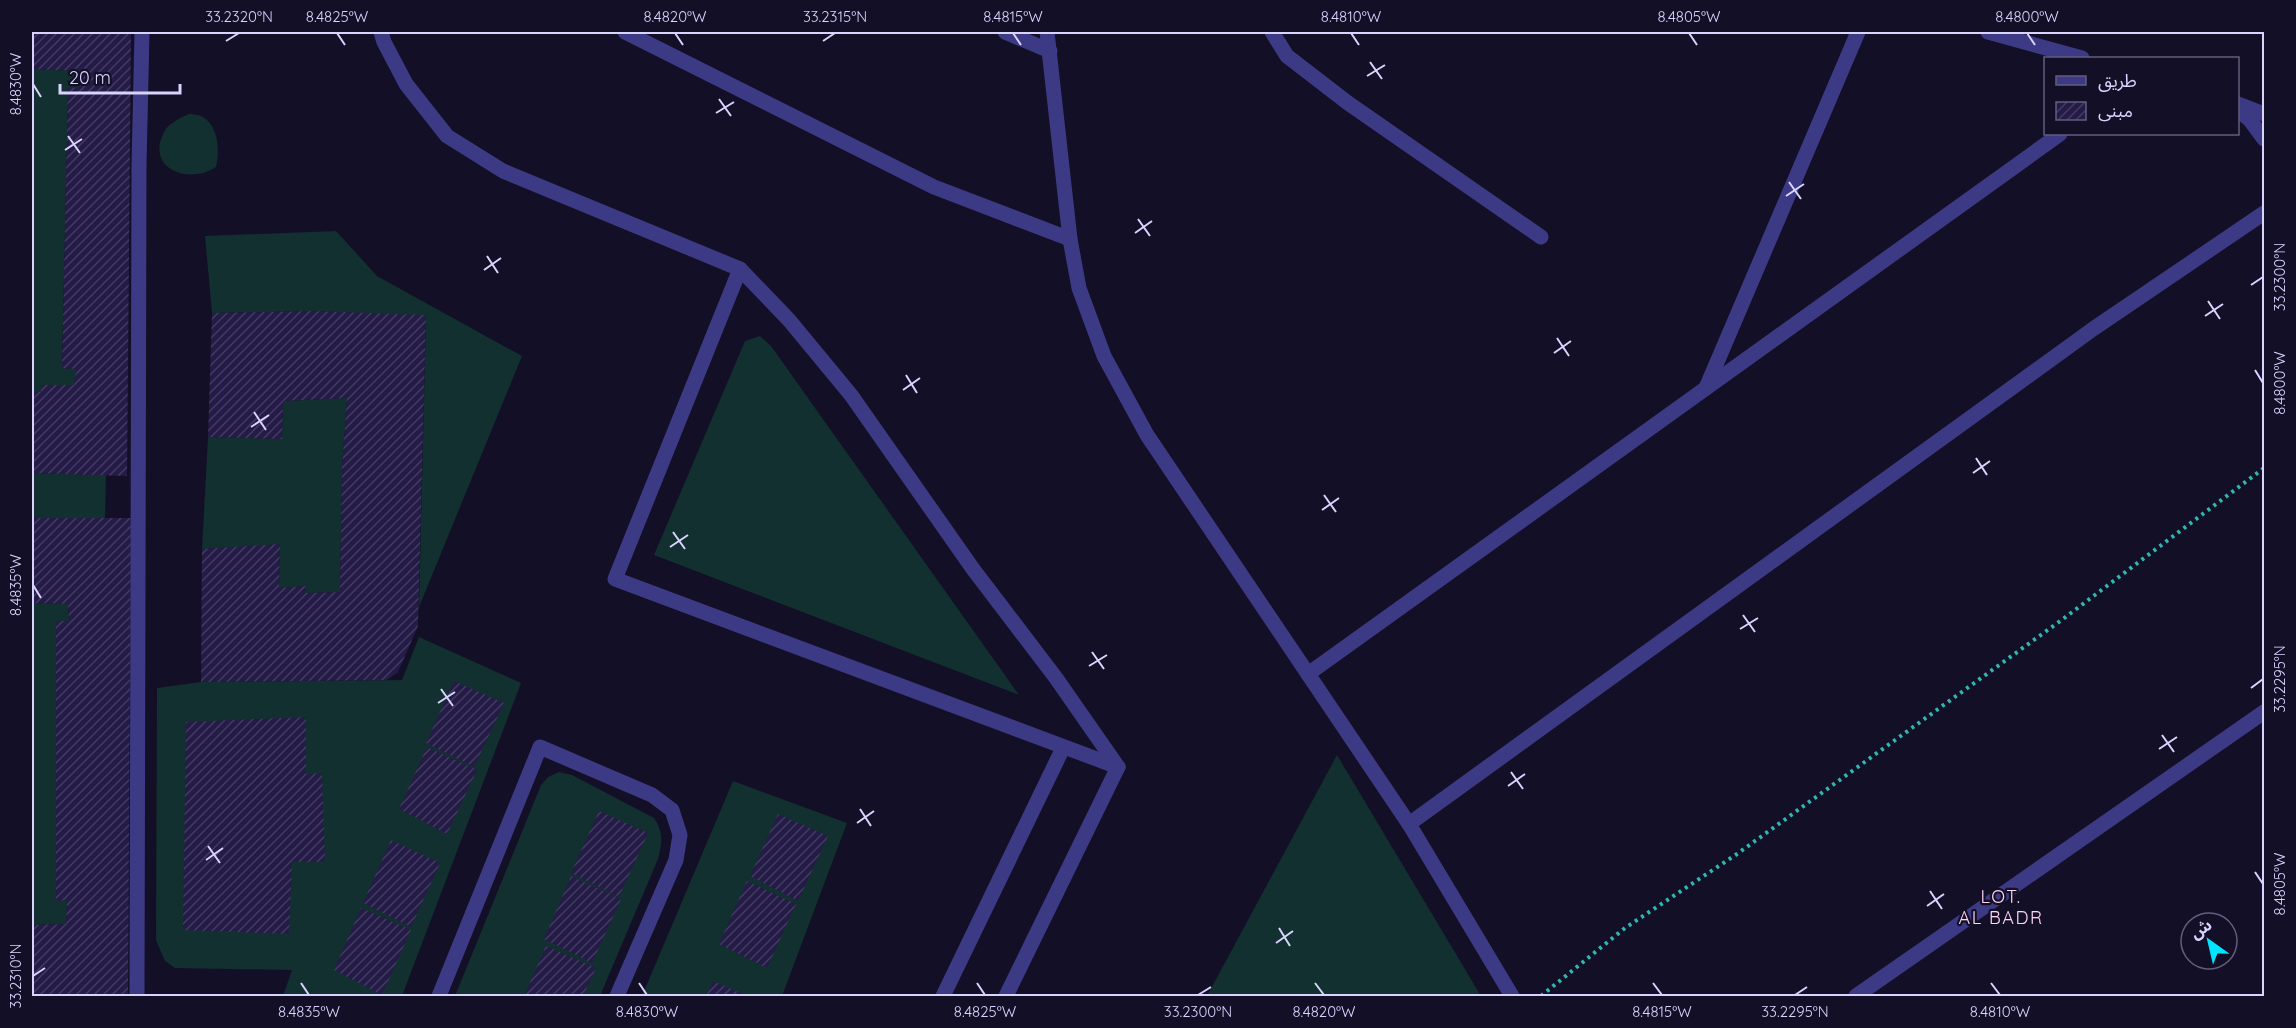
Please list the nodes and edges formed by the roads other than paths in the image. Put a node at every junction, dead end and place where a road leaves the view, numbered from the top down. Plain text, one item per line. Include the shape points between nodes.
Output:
1 (142, 32) edge
2 (381, 32) edge
3 (625, 32) edge
4 (1005, 32) edge
5 (1047, 32) edge
6 (1272, 32) edge
7 (1858, 32) edge
8 (1988, 32) edge
9 (1050, 51) junction
10 (2078, 57) edge
11 (2239, 104) edge
12 (2239, 111) edge
13 (2265, 114) edge
14 (2059, 135) edge
15 (2265, 139) edge
16 (2265, 213) edge
17 (1541, 237) dead end
18 (1071, 239) junction
19 (740, 269) junction
20 (1706, 388) junction
21 (1308, 674) junction
22 (2265, 712) edge
23 (1063, 748) junction
24 (1118, 767) junction
25 (1410, 824) junction
26 (137, 996) edge
27 (439, 996) edge
28 (617, 996) edge
29 (943, 996) edge
30 (1006, 996) edge
31 (1512, 996) edge
32 (1856, 996) edge

1 - 26 street
2 - 19 street via 406,84 447,136 503,171
3 - 18 street via 934,187
4 - 9 street
5 - 9 street
6 - 17 street via 1287,56 1348,104
7 - 20 street
8 - 10 street
9 - 18 street
11 - 13 street
12 - 15 street
14 - 20 street
16 - 25 street via 2093,329
18 - 21 street via 1079,288 1104,356 1147,435
19 - 23 street via 615,579
19 - 24 street via 789,320 851,395
20 - 21 street
21 - 25 street
22 - 32 street
23 - 24 street
23 - 29 street
24 - 30 street
25 - 31 street
27 - 28 street via 540,747 652,795 672,810 680,835 676,860

